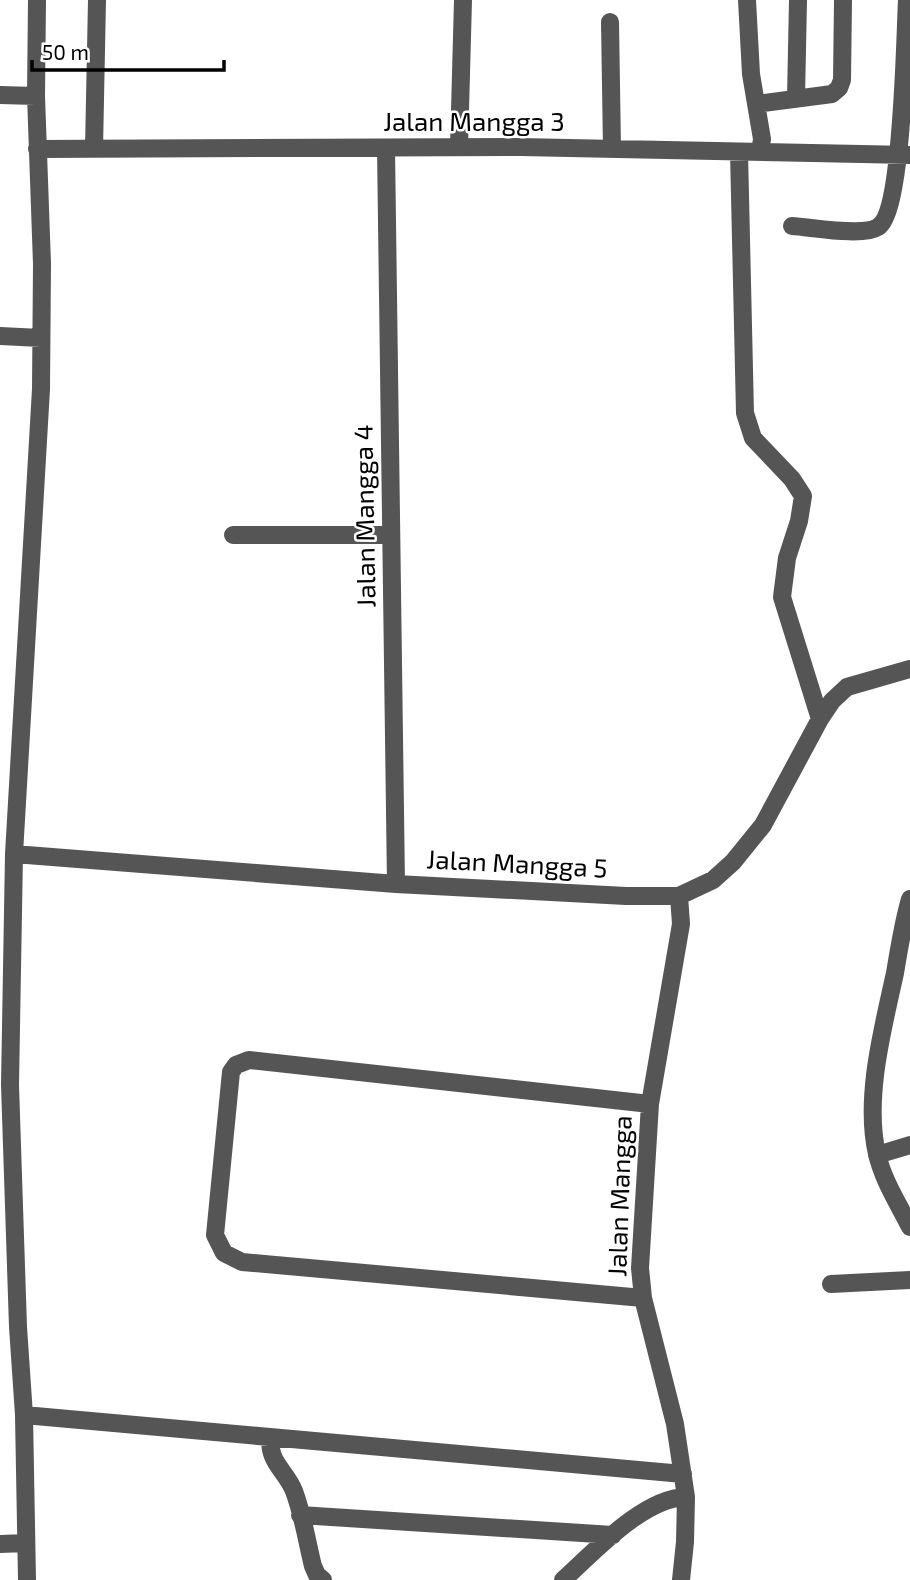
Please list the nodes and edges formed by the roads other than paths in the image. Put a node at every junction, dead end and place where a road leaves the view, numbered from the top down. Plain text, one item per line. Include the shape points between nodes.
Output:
1 (37, 0) edge
2 (97, 0) edge
3 (463, 0) edge
4 (747, 0) edge
5 (798, 0) edge
6 (843, 0) edge
7 (908, 0) edge
8 (610, 22) dead end
9 (0, 95) edge
10 (36, 96) junction
11 (796, 98) junction
12 (756, 104) junction
13 (459, 147) junction
14 (386, 148) junction
15 (37, 149) junction
16 (94, 149) junction
17 (612, 149) junction
18 (739, 152) junction
19 (760, 152) junction
20 (904, 154) edge
21 (792, 226) dead end
22 (0, 336) edge
23 (41, 338) junction
24 (233, 535) dead end
25 (391, 535) junction
26 (910, 669) edge
27 (820, 719) junction
28 (14, 854) junction
29 (0, 871) edge
30 (396, 884) junction
31 (679, 896) junction
32 (910, 899) edge
33 (650, 1104) junction
34 (910, 1144) edge
35 (877, 1155) junction
36 (910, 1227) edge
37 (910, 1280) edge
38 (831, 1284) dead end
39 (643, 1298) junction
40 (24, 1415) junction
41 (270, 1437) junction
42 (683, 1474) junction
43 (686, 1497) junction
44 (300, 1515) junction
45 (612, 1535) junction
46 (26, 1543) junction
47 (0, 1544) edge
48 (27, 1580) edge
49 (323, 1580) edge
50 (563, 1580) edge
51 (681, 1580) edge

1 - 10 street
2 - 16 street
3 - 13 street
4 - 12 street
5 - 11 street
6 - 11 street via 839,88 832,94
7 - 20 street
8 - 17 street
9 - 10 street
10 - 15 street
11 - 12 street
12 - 19 street
13 - 14 street, Jalan Mangga 3
13 - 17 street, Jalan Mangga 3
14 - 16 street, Jalan Mangga 3
14 - 25 street, Jalan Mangga 4
15 - 16 street, Jalan Mangga 3
15 - 23 street
17 - 18 street, Jalan Mangga 3
18 - 19 street, Jalan Mangga 3
18 - 27 street via 745,413 753,438 803,496 782,597
19 - 20 street, Jalan Mangga 3
20 - 21 street via 886,219 877,228
22 - 23 street
23 - 28 street
24 - 25 street
25 - 30 street, Jalan Mangga 4
26 - 27 street, Jalan Mangga 5 via 847,687
27 - 31 street, Jalan Mangga 5 via 763,825 713,880
28 - 29 street
28 - 30 street, Jalan Mangga 5
28 - 40 street via 10,1085
30 - 31 street, Jalan Mangga 5
31 - 33 street, Jalan Mangga via 681,925
32 - 35 street via 873,1093
33 - 39 street, Jalan Mangga via 640,1268
33 - 39 street via 243,1061 231,1072 215,1235 224,1253 242,1262
34 - 35 street
35 - 36 street
37 - 38 street
39 - 42 street, Jalan Mangga
40 - 41 street
40 - 46 street
41 - 42 street
41 - 44 street via 274,1462 289,1481
42 - 43 street, Jalan Mangga
43 - 45 street via 656,1504
43 - 51 street, Jalan Mangga
44 - 45 street
44 - 49 street via 313,1566
45 - 50 street
46 - 47 street
46 - 48 street

